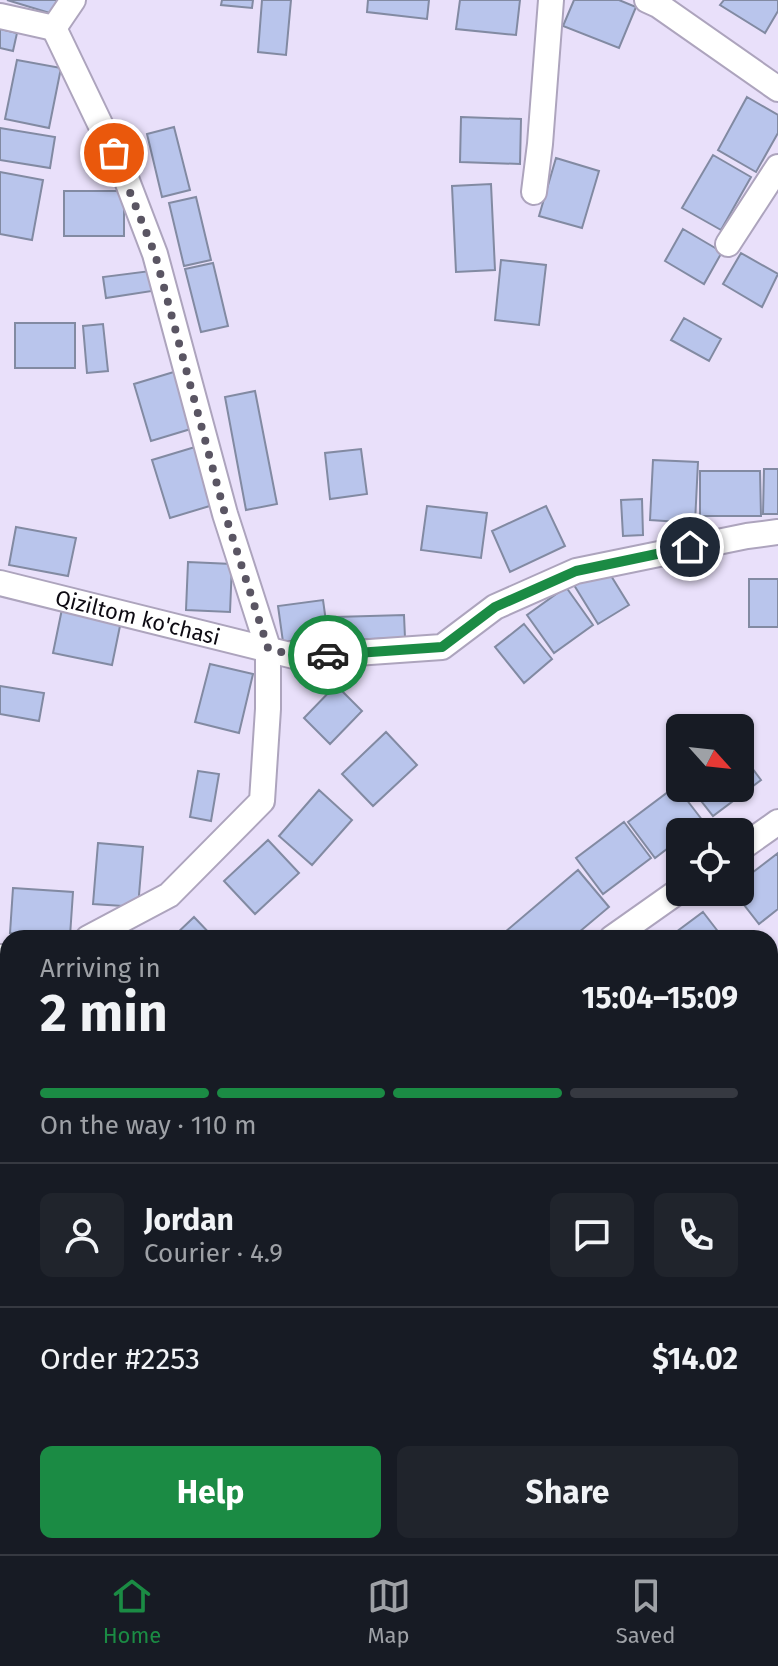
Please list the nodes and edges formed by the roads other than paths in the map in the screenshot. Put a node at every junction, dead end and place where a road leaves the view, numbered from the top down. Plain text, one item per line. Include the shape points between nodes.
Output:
1 (73, 0) edge
2 (551, 0) edge
3 (647, 0) edge
4 (0, 16) edge
5 (54, 28) junction
6 (778, 89) edge
7 (778, 167) edge
8 (534, 192) dead end
9 (728, 244) dead end
10 (778, 532) edge
11 (0, 583) edge
12 (268, 648) junction
13 (778, 822) edge
14 (754, 839) edge
15 (666, 900) edge
16 (103, 930) edge
17 (623, 930) edge

1 - 5 street
2 - 8 street
3 - 6 street
4 - 5 street
5 - 12 street via 126,178 155,254 225,514
7 - 9 street
10 - 12 street, Qiziltom ko'chasi via 576,571 495,607 442,647 298,657
11 - 12 street, Qiziltom ko'chasi
12 - 16 street via 262,801 169,895
13 - 14 street
15 - 17 street

